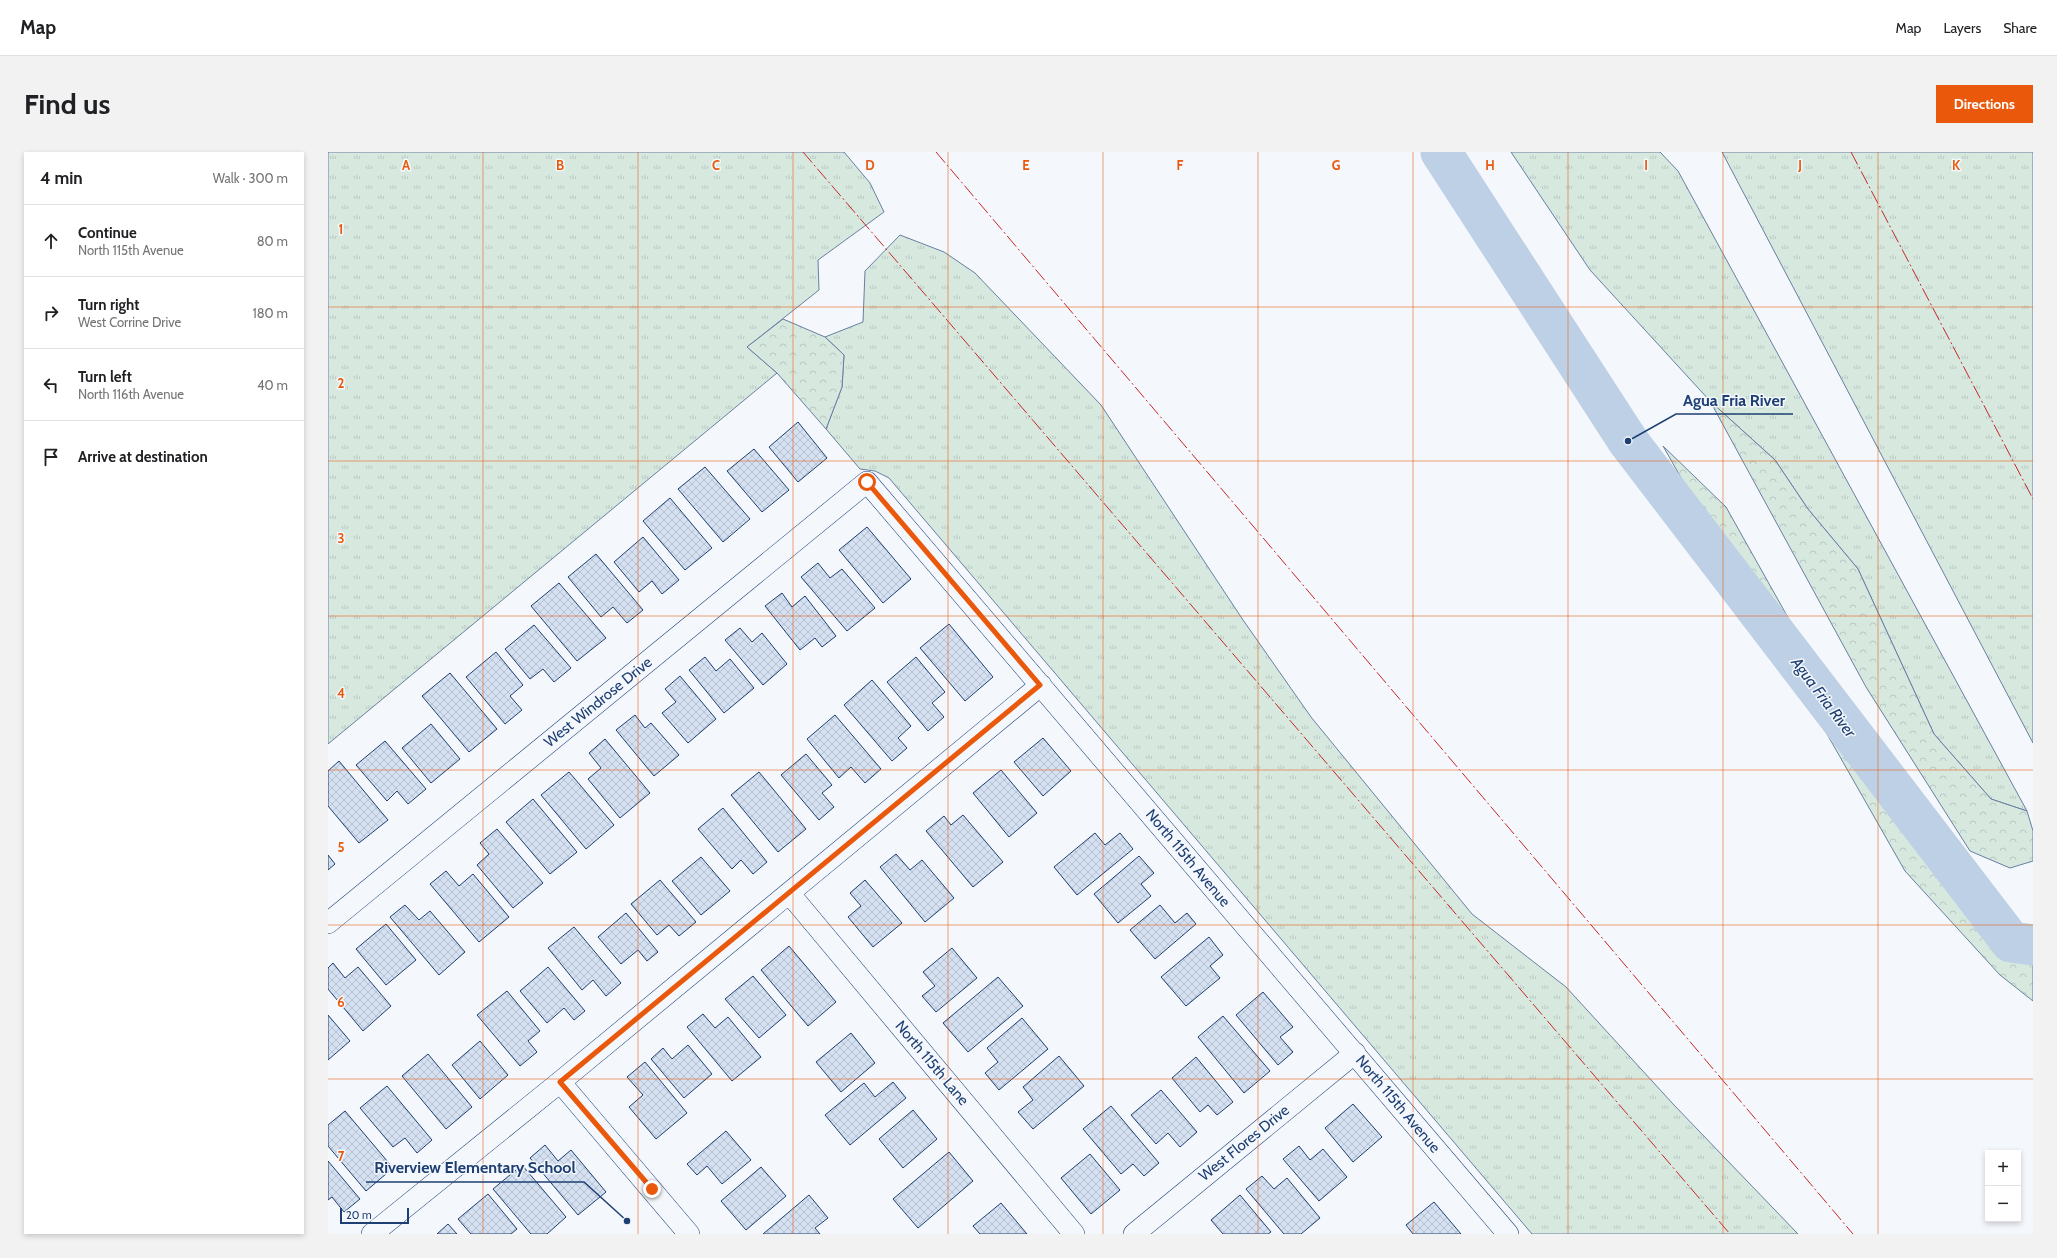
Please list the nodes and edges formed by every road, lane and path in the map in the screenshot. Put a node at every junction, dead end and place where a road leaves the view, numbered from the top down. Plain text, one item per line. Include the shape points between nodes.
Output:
1 (867, 482) joint
2 (1040, 685) junction
3 (790, 893) junction
4 (328, 923) edge
5 (1355, 1053) junction
6 (560, 1082) junction
7 (372, 1234) edge
8 (689, 1234) edge
9 (1074, 1234) edge
10 (1134, 1234) edge
11 (1508, 1234) edge

1 - 2 street, North 115th Avenue
1 - 4 street, West Windrose Drive
2 - 3 street
2 - 5 street, North 115th Avenue
3 - 6 street
3 - 9 street, North 115th Lane
5 - 10 street, West Flores Drive
5 - 11 street, North 115th Avenue
6 - 7 street
6 - 8 street

